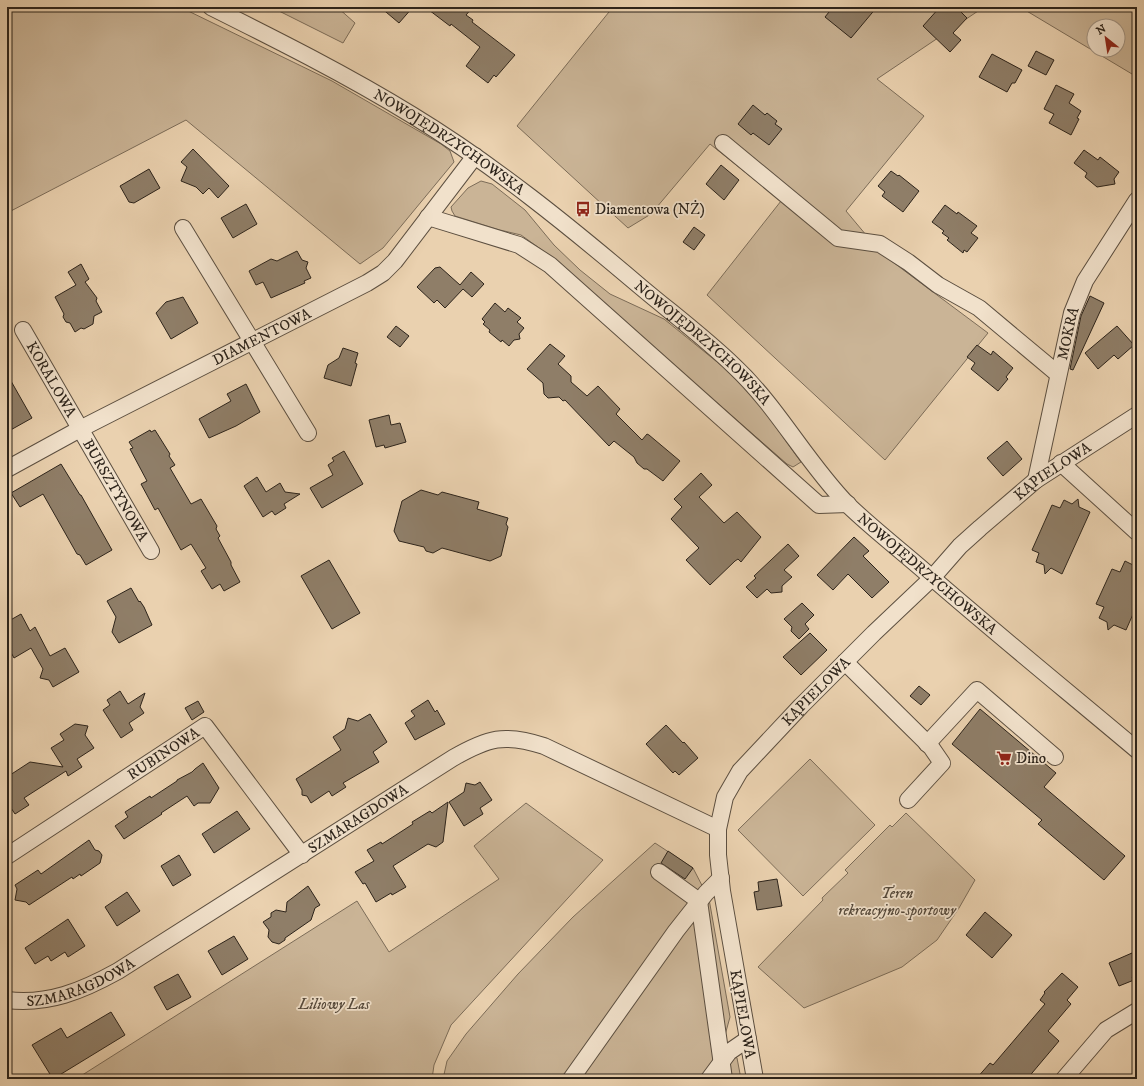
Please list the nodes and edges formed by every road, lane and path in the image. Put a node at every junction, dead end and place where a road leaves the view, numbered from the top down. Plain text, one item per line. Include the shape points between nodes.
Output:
1 (211, 7) edge
2 (723, 143) dead end
3 (475, 156) junction
4 (1137, 200) edge
5 (428, 217) junction
6 (184, 228) dead end
7 (23, 330) dead end
8 (252, 341) junction
9 (1058, 374) junction
10 (1137, 414) edge
11 (80, 429) junction
12 (308, 433) dead end
13 (1061, 463) junction
14 (7, 469) edge
15 (1036, 480) junction
16 (848, 504) junction
17 (1137, 532) edge
18 (151, 551) dead end
19 (932, 578) junction
20 (845, 662) junction
21 (927, 744) junction
22 (1137, 750) edge
23 (1055, 757) dead end
24 (908, 800) dead end
25 (718, 829) junction
26 (302, 855) junction
27 (7, 856) edge
28 (659, 872) dead end
29 (721, 878) junction
30 (699, 901) junction
31 (7, 1000) edge
32 (1137, 1011) edge
33 (748, 1039) junction
34 (721, 1063) junction
35 (571, 1079) edge
36 (710, 1079) edge
37 (724, 1079) edge
38 (755, 1079) edge
39 (1064, 1079) edge

1 - 3 street, NOWOJĘDRZYCHOWSKA via 380,96
2 - 9 street via 838,238 880,244 938,285 979,308
3 - 5 street, DIAMENTOWA
3 - 16 street, NOWOJĘDRZYCHOWSKA via 600,252 733,365 770,404 820,474
4 - 9 street, MOKRA via 1085,282 1072,313
5 - 8 street, DIAMENTOWA via 383,273
5 - 16 street via 518,245 550,265 819,505
6 - 8 street
7 - 11 street, KORALOWA
8 - 11 street, DIAMENTOWA
8 - 12 street
9 - 15 street, MOKRA
10 - 13 street, KĄPIELOWA
11 - 14 street, DIAMENTOWA
11 - 18 street, BURSZTYNOWA
13 - 15 street, KĄPIELOWA
13 - 17 street
15 - 19 street, KĄPIELOWA via 970,537
16 - 19 street, NOWOJĘDRZYCHOWSKA
19 - 20 street, KĄPIELOWA
19 - 22 street, NOWOJĘDRZYCHOWSKA
20 - 21 street
20 - 25 street, KĄPIELOWA via 740,771 725,797
21 - 23 street via 977,690
21 - 24 street via 942,763
25 - 26 street, SZMARAGDOWA via 544,746 504,738 492,740 459,754
25 - 29 street, KĄPIELOWA
26 - 27 street, RUBINOWA via 206,726
26 - 31 street, SZMARAGDOWA via 91,986 65,996 35,1001
28 - 30 street
29 - 30 street
29 - 33 street, KĄPIELOWA
30 - 34 street
30 - 35 street
32 - 39 street via 1106,1030
33 - 34 street via 729,1052
33 - 38 street, KĄPIELOWA
34 - 36 street
34 - 37 street

